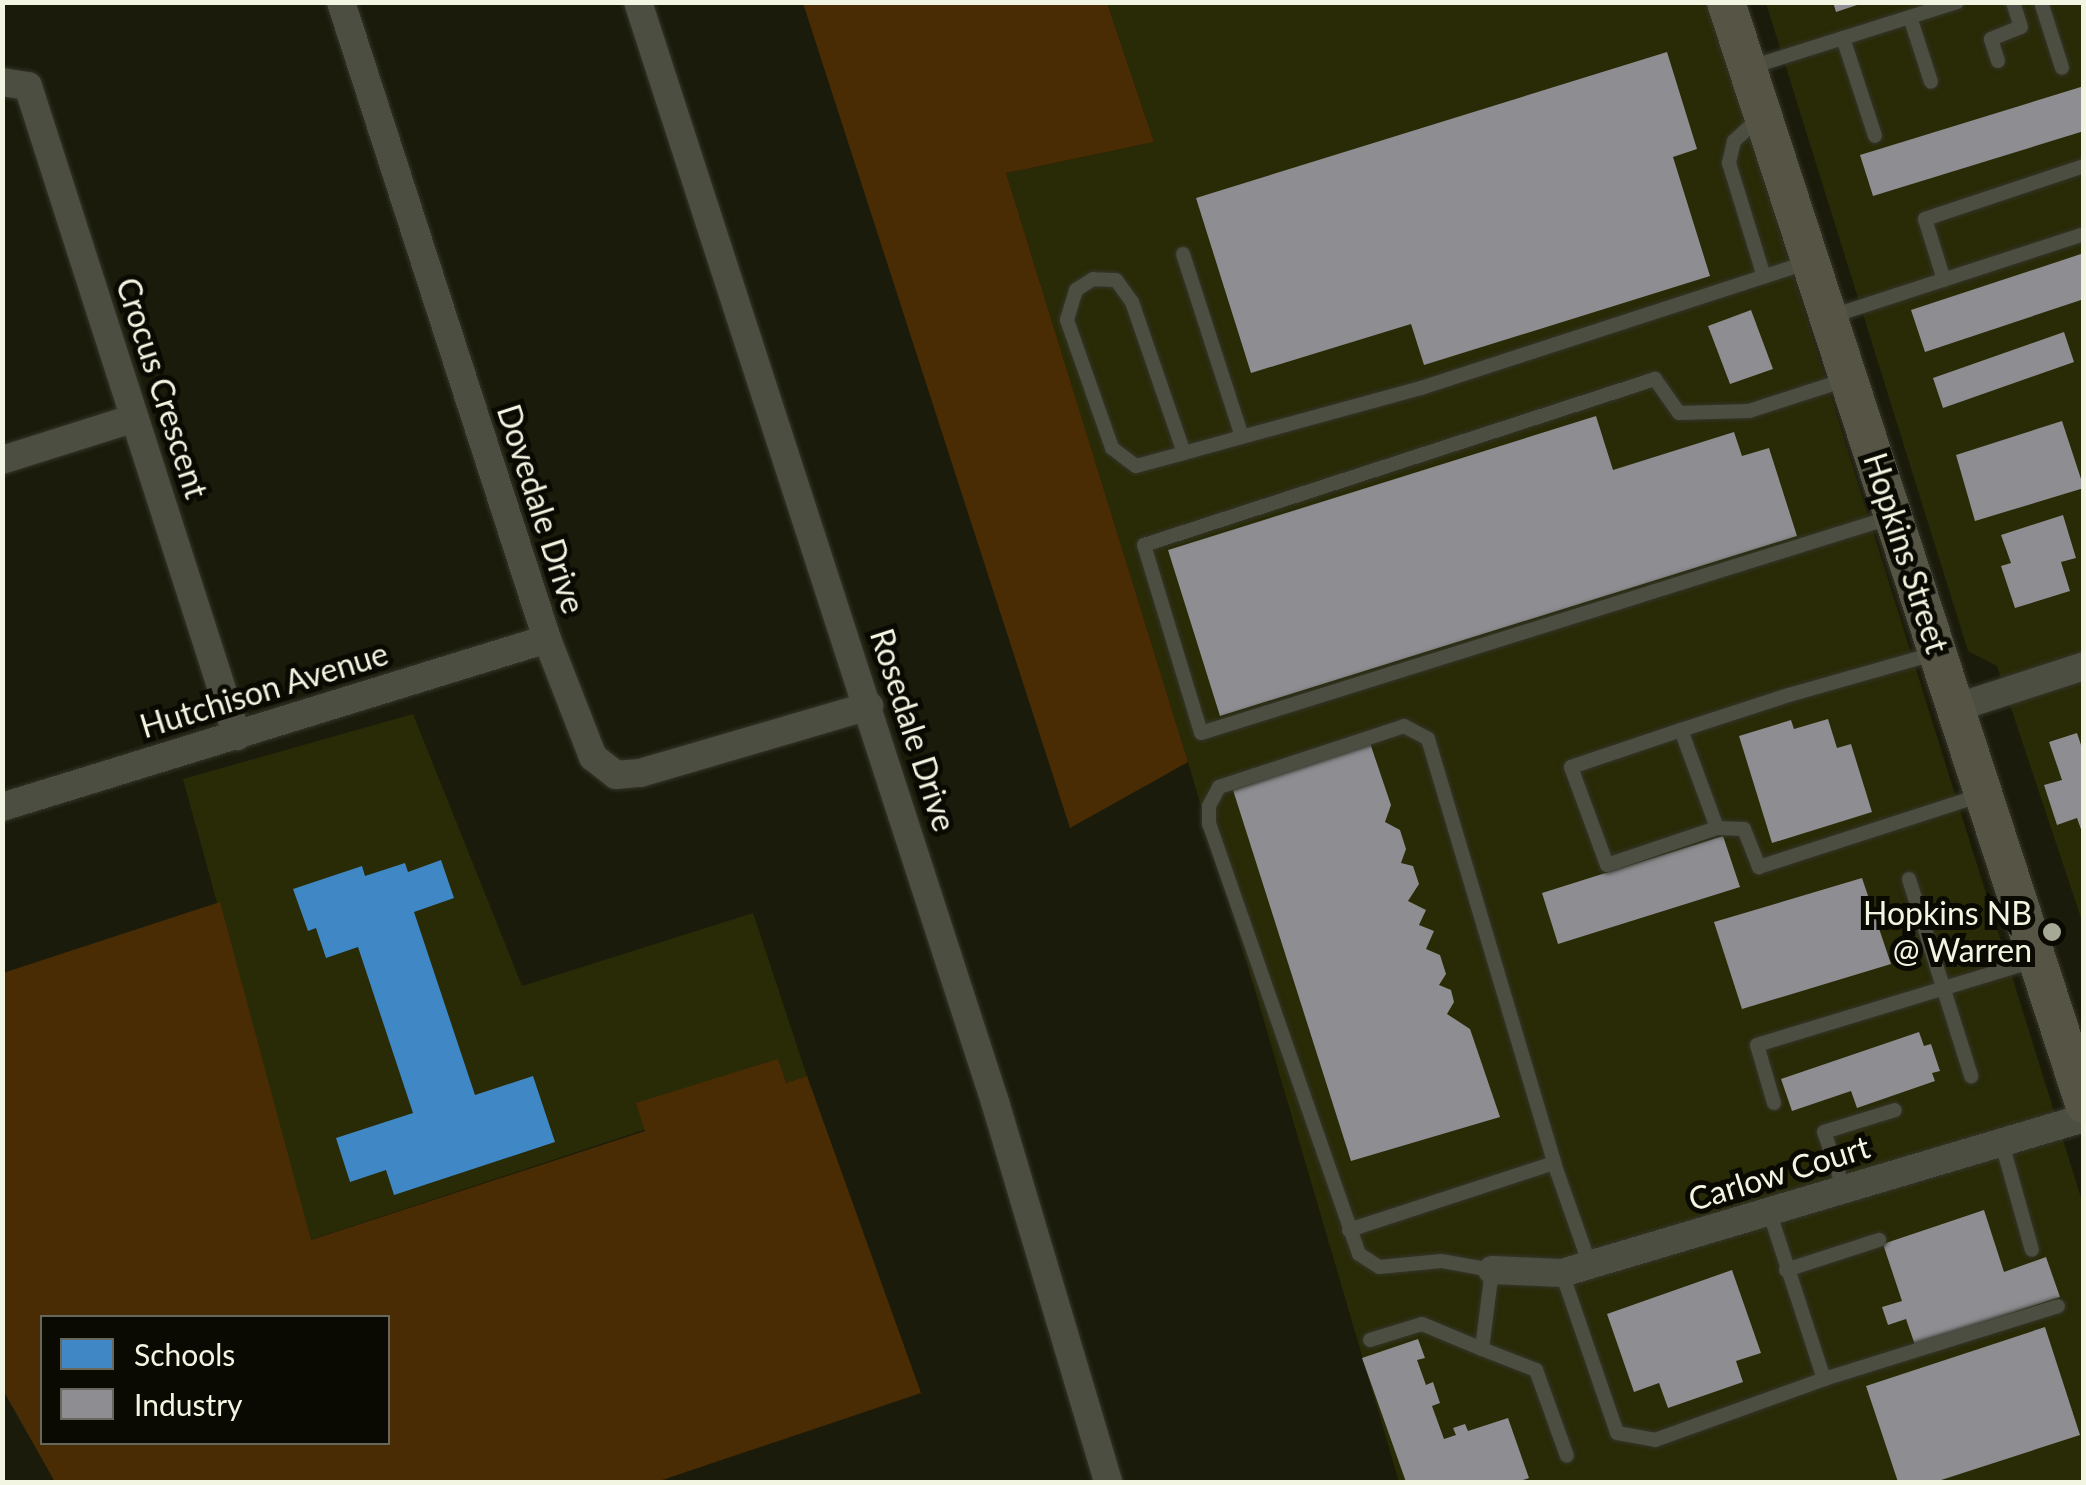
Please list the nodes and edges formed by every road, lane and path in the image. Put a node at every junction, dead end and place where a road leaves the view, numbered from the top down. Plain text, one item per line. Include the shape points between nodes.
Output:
1 (341, 2) edge
2 (638, 2) edge
3 (1726, 2) edge
4 (2014, 2) edge
5 (2041, 2) edge
6 (1946, 4) edge
7 (1910, 17) junction
8 (1843, 38) junction
9 (1998, 62) dead end
10 (1747, 68) junction
11 (2062, 68) dead end
12 (2, 82) edge
13 (1931, 82) dead end
14 (1762, 115) junction
15 (1875, 136) dead end
16 (2084, 166) edge
17 (2084, 234) edge
18 (1183, 254) dead end
19 (1810, 262) junction
20 (1764, 277) junction
21 (1944, 280) junction
22 (1828, 317) junction
23 (1848, 378) junction
24 (134, 418) junction
25 (1242, 437) junction
26 (1184, 453) junction
27 (2, 460) edge
28 (1896, 515) junction
29 (547, 640) junction
30 (1939, 652) junction
31 (2084, 666) edge
32 (869, 706) junction
33 (1956, 708) junction
34 (1681, 730) junction
35 (237, 736) junction
36 (1982, 795) junction
37 (2, 807) edge
38 (1717, 828) junction
39 (1910, 879) dead end
40 (2038, 960) junction
41 (1943, 988) junction
42 (1970, 1076) dead end
43 (2082, 1100) edge
44 (1774, 1103) dead end
45 (1895, 1110) dead end
46 (2001, 1140) junction
47 (1554, 1163) junction
48 (1844, 1190) junction
49 (1770, 1214) junction
50 (1349, 1230) junction
51 (1879, 1240) dead end
52 (2032, 1250) dead end
53 (1576, 1269) junction
54 (1492, 1270) junction
55 (1786, 1270) junction
56 (2058, 1306) dead end
57 (1370, 1340) dead end
58 (1482, 1349) junction
59 (1824, 1379) junction
60 (1567, 1456) dead end
61 (1108, 1482) edge

1 - 29 street, Dovedale Drive
2 - 32 street, Rosedale Drive
3 - 10 main road, Hopkins Street
4 - 9 lane via 2021,28 1990,38
5 - 11 lane
6 - 7 lane
7 - 8 lane
7 - 13 lane
8 - 10 lane
8 - 15 lane
10 - 14 main road, Hopkins Street
12 - 24 street, Crocus Crescent via 28,86
14 - 19 main road, Hopkins Street
14 - 20 lane via 1734,140 1729,163
16 - 21 lane via 1924,219
17 - 21 lane
18 - 25 lane
19 - 20 lane
19 - 22 main road, Hopkins Street
20 - 25 lane via 1456,377
21 - 22 lane
22 - 23 main road, Hopkins Street
23 - 28 main road, Hopkins Street
23 - 28 lane via 1749,410 1680,413 1655,378 1144,545 1201,733
24 - 27 street
24 - 35 street, Crocus Crescent
25 - 26 lane
26 - 26 lane via 1136,466 1112,448 1066,320 1076,290 1093,279 1116,280 1132,302
28 - 30 main road, Hopkins Street
29 - 32 street, Dovedale Drive via 593,757 616,775
29 - 35 street, Hutchison Avenue
30 - 33 main road, Hopkins Street
30 - 34 lane
31 - 33 street
32 - 61 street, Rosedale Drive
33 - 36 main road, Hopkins Street
34 - 38 lane
34 - 38 lane via 1571,767 1608,865
35 - 37 street, Hutchison Avenue
36 - 38 lane via 1759,867 1744,829
36 - 40 main road, Hopkins Street
39 - 41 lane
40 - 41 lane
40 - 43 main road, Hopkins Street
41 - 42 lane
41 - 44 lane via 1757,1045
43 - 46 street, Carlow Court
45 - 48 lane via 1824,1132
46 - 48 street, Carlow Court
46 - 52 lane
47 - 50 lane
47 - 50 lane via 1428,739 1404,726 1219,787 1209,806 1209,824
47 - 53 lane
48 - 49 street, Carlow Court
49 - 53 street, Carlow Court
49 - 55 lane
50 - 54 lane via 1359,1254 1379,1266 1441,1262
51 - 55 lane
53 - 54 street, Carlow Court
53 - 59 lane via 1618,1432 1655,1440
54 - 58 lane
55 - 59 lane
56 - 59 lane
57 - 58 lane via 1422,1324
58 - 60 lane via 1536,1370

